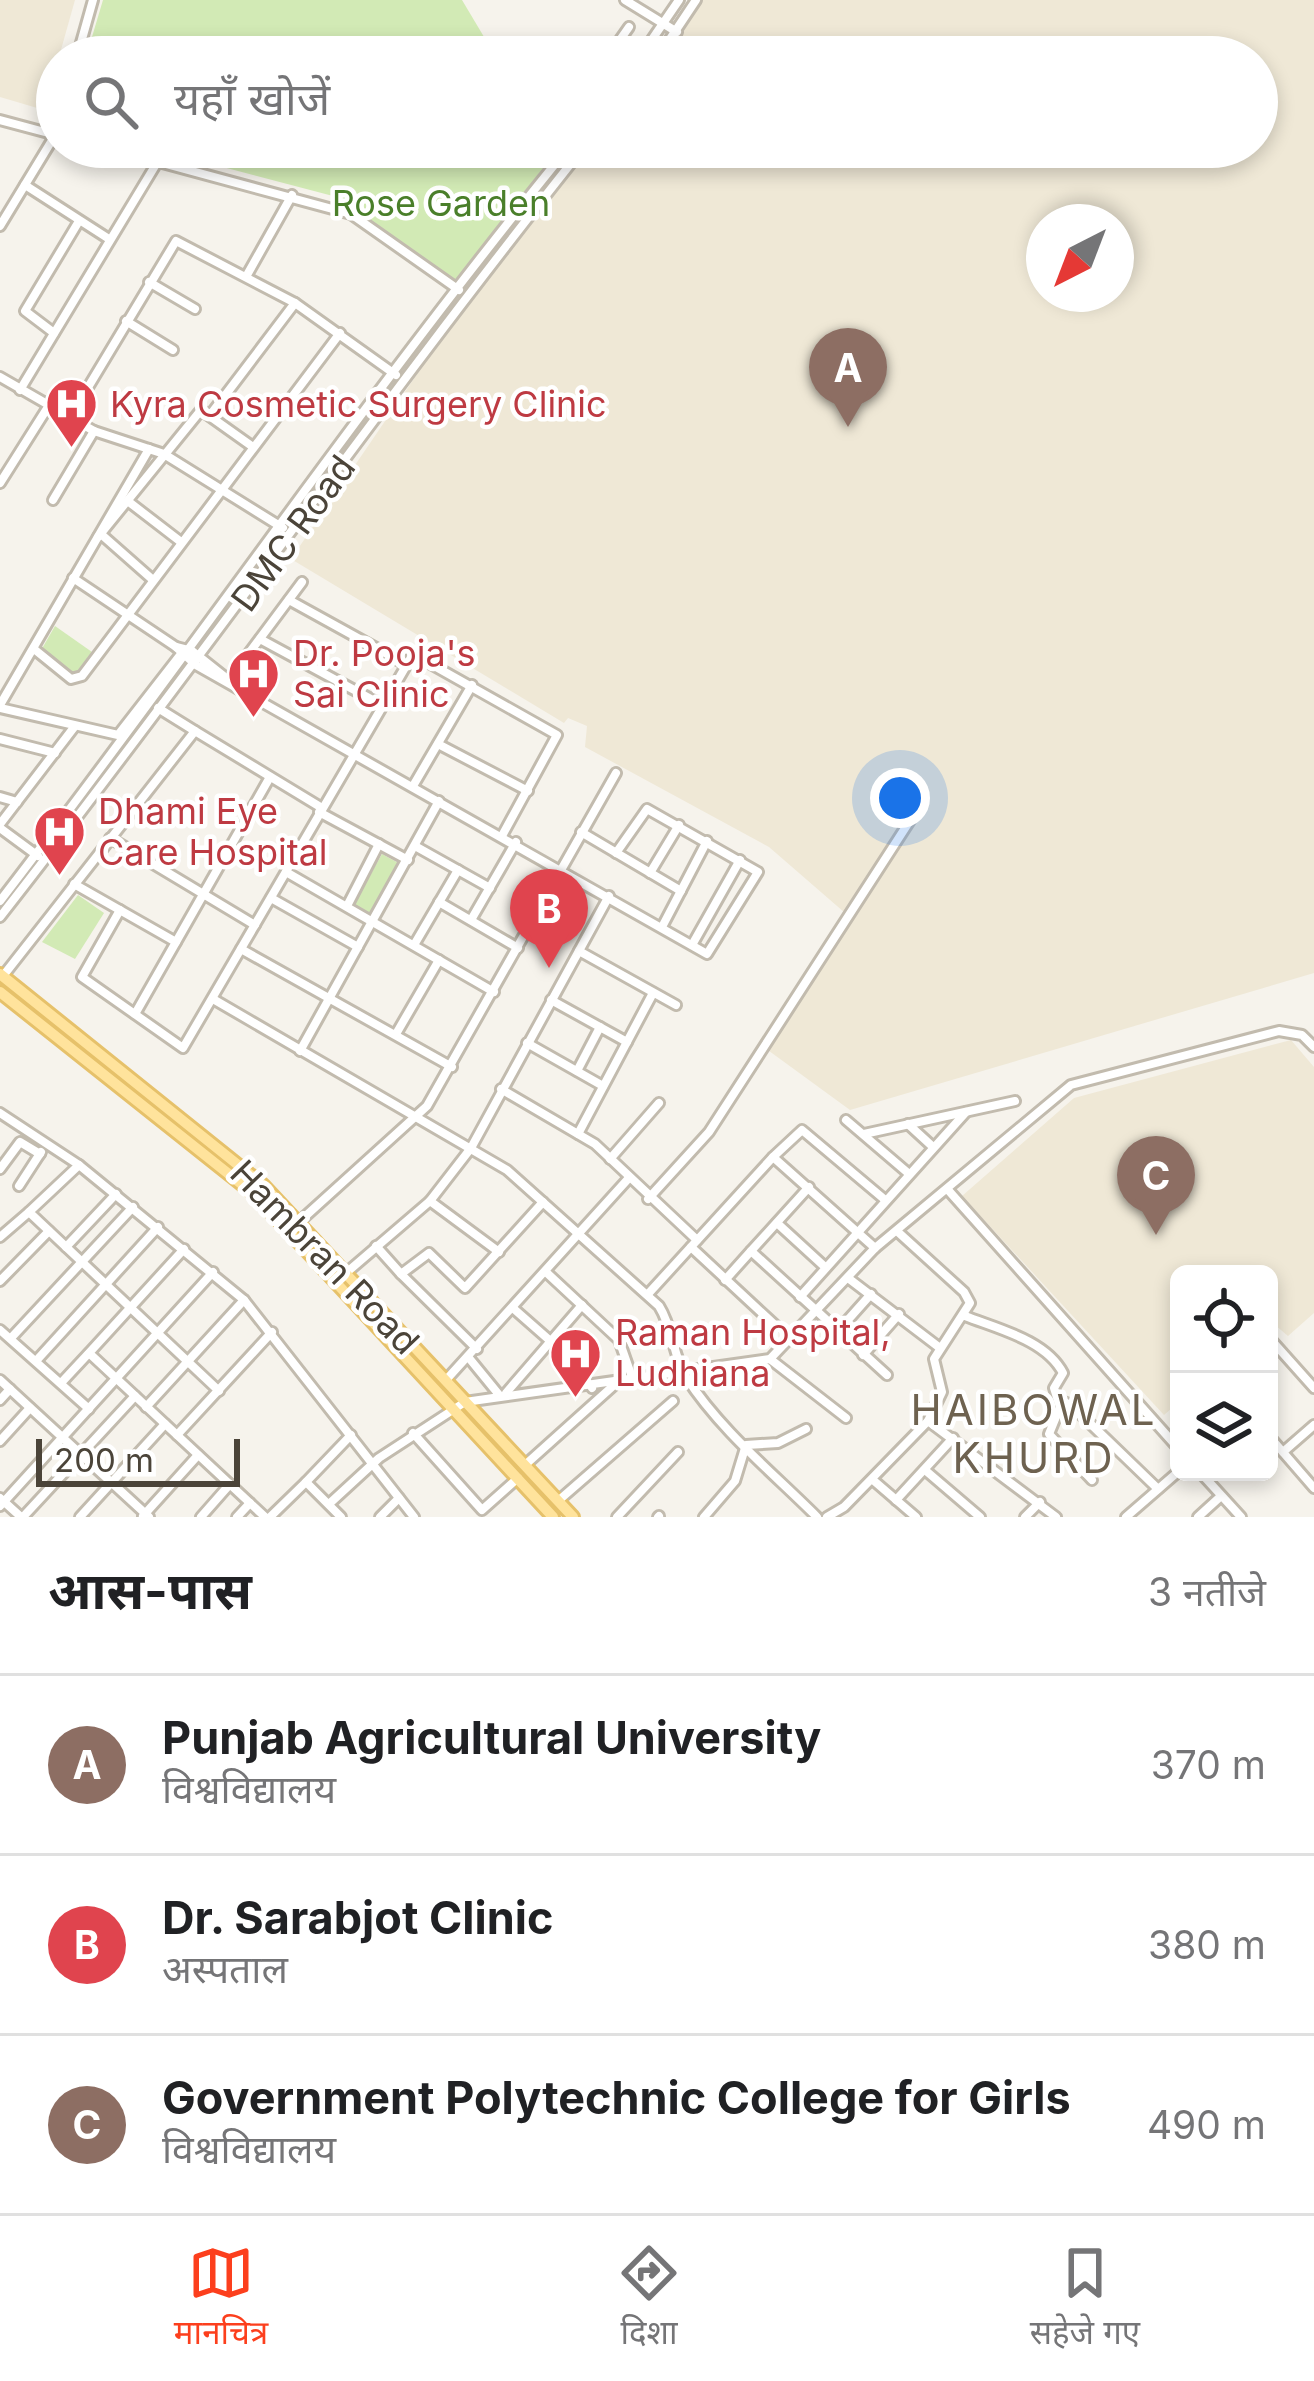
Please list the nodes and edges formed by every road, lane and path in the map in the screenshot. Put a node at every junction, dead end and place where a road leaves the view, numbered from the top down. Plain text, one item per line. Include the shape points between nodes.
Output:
1 (93, 0) edge
2 (626, 0) edge
3 (679, 0) edge
4 (696, 0) edge
5 (665, 24) junction
6 (629, 27) dead end
7 (677, 32) junction
8 (83, 36) edge
9 (623, 36) edge
10 (656, 36) edge
11 (674, 36) edge
12 (0, 120) edge
13 (36, 129) edge
14 (36, 167) edge
15 (154, 168) edge
16 (186, 168) edge
17 (554, 168) edge
18 (566, 168) edge
19 (25, 185) junction
20 (292, 195) junction
21 (1, 221) edge
22 (79, 221) junction
23 (109, 239) junction
24 (247, 275) junction
25 (149, 282) junction
26 (462, 293) junction
27 (296, 303) junction
28 (195, 309) dead end
29 (126, 321) junction
30 (54, 333) junction
31 (340, 333) junction
32 (173, 350) dead end
33 (398, 376) junction
34 (0, 377) edge
35 (20, 389) junction
36 (48, 406) junction
37 (211, 414) junction
38 (69, 418) junction
39 (94, 431) junction
40 (253, 446) junction
41 (149, 449) junction
42 (164, 454) junction
43 (0, 483) edge
44 (224, 486) junction
45 (53, 500) dead end
46 (129, 502) junction
47 (282, 527) junction
48 (293, 535) junction
49 (99, 536) junction
50 (181, 542) junction
51 (73, 578) junction
52 (153, 580) junction
53 (302, 582) dead end
54 (289, 600) junction
55 (128, 612) junction
56 (260, 639) junction
57 (34, 649) junction
58 (184, 652) junction
59 (199, 662) junction
60 (405, 664) junction
61 (227, 679) junction
62 (472, 685) junction
63 (382, 705) junction
64 (0, 707) edge
65 (157, 707) junction
66 (75, 726) junction
67 (195, 731) junction
68 (0, 739) edge
69 (438, 744) junction
70 (354, 752) junction
71 (55, 753) junction
72 (616, 772) dead end
73 (270, 777) junction
74 (413, 786) junction
75 (528, 791) junction
76 (0, 797) edge
77 (440, 800) junction
78 (17, 802) junction
79 (920, 805) dead end
80 (321, 810) junction
81 (0, 826) edge
82 (679, 826) junction
83 (581, 832) junction
84 (503, 834) junction
85 (110, 838) junction
86 (516, 842) junction
87 (707, 842) junction
88 (379, 844) junction
89 (415, 846) junction
90 (616, 853) junction
91 (40, 857) junction
92 (408, 860) junction
93 (740, 860) junction
94 (561, 868) junction
95 (458, 870) junction
96 (286, 872) junction
97 (650, 873) junction
98 (74, 884) junction
99 (490, 888) junction
100 (681, 891) junction
101 (203, 895) junction
102 (609, 896) junction
103 (271, 898) junction
104 (0, 901) edge
105 (440, 902) junction
106 (347, 906) junction
107 (120, 910) junction
108 (0, 917) edge
109 (471, 920) junction
110 (372, 921) junction
111 (255, 926) junction
112 (662, 927) junction
113 (176, 942) junction
114 (414, 945) junction
115 (692, 945) junction
116 (358, 947) junction
117 (518, 948) junction
118 (241, 949) junction
119 (579, 951) junction
120 (440, 960) junction
121 (1, 975) edge
122 (0, 992) edge
123 (494, 992) junction
124 (653, 993) junction
125 (331, 997) junction
126 (213, 999) junction
127 (551, 1000) junction
128 (676, 1005) dead end
129 (135, 1014) junction
130 (600, 1027) junction
131 (396, 1034) junction
132 (627, 1042) junction
133 (527, 1043) junction
134 (1314, 1047) edge
135 (299, 1051) junction
136 (452, 1067) junction
137 (577, 1072) junction
138 (603, 1086) junction
139 (501, 1089) junction
140 (1015, 1101) dead end
141 (659, 1103) dead end
142 (966, 1112) junction
143 (0, 1113) edge
144 (417, 1118) junction
145 (846, 1120) dead end
146 (908, 1124) junction
147 (578, 1134) junction
148 (864, 1134) junction
149 (47, 1142) junction
150 (933, 1147) junction
151 (472, 1148) junction
152 (40, 1154) junction
153 (773, 1157) junction
154 (610, 1159) junction
155 (80, 1165) junction
156 (1, 1166) edge
157 (908, 1173) junction
158 (628, 1179) junction
159 (20, 1186) dead end
160 (808, 1187) junction
161 (949, 1191) junction
162 (116, 1194) junction
163 (649, 1199) junction
164 (884, 1199) junction
165 (430, 1202) junction
166 (543, 1202) junction
167 (133, 1207) junction
168 (28, 1212) junction
169 (777, 1223) junction
170 (158, 1227) junction
171 (293, 1227) junction
172 (855, 1230) junction
173 (49, 1231) junction
174 (898, 1232) junction
175 (580, 1234) junction
176 (0, 1237) edge
177 (694, 1244) junction
178 (66, 1246) junction
179 (376, 1246) junction
180 (875, 1248) junction
181 (184, 1250) junction
182 (499, 1252) junction
183 (751, 1252) junction
184 (84, 1263) junction
185 (824, 1267) junction
186 (213, 1273) junction
187 (547, 1273) junction
188 (345, 1274) junction
189 (401, 1274) junction
190 (848, 1278) junction
191 (725, 1280) junction
192 (0, 1281) edge
193 (108, 1285) junction
194 (648, 1294) junction
195 (871, 1294) junction
196 (800, 1297) junction
197 (244, 1300) junction
198 (582, 1305) junction
199 (132, 1307) junction
200 (514, 1310) junction
201 (818, 1313) junction
202 (899, 1314) junction
203 (965, 1316) junction
204 (776, 1326) dead end
205 (0, 1330) edge
206 (838, 1331) junction
207 (272, 1332) junction
208 (158, 1333) junction
209 (11, 1338) junction
210 (550, 1340) junction
211 (940, 1348) junction
212 (1278, 1348) edge
213 (477, 1349) junction
214 (89, 1353) junction
215 (863, 1354) junction
216 (469, 1358) junction
217 (770, 1359) junction
218 (36, 1361) junction
219 (188, 1362) junction
220 (683, 1374) junction
221 (886, 1376) dead end
222 (116, 1379) junction
223 (0, 1380) edge
224 (633, 1381) junction
225 (445, 1382) junction
226 (61, 1384) junction
227 (616, 1384) junction
228 (592, 1388) junction
229 (1314, 1388) edge
230 (10, 1389) junction
231 (219, 1391) junction
232 (502, 1395) junction
233 (135, 1396) junction
234 (0, 1400) edge
235 (1059, 1400) junction
236 (673, 1401) dead end
237 (465, 1402) junction
238 (146, 1407) junction
239 (451, 1407) junction
240 (30, 1408) junction
241 (89, 1409) junction
242 (846, 1418) dead end
243 (928, 1421) junction
244 (165, 1424) junction
245 (1314, 1425) edge
246 (806, 1429) dead end
247 (413, 1433) junction
248 (177, 1435) junction
249 (351, 1435) junction
250 (62, 1437) junction
251 (953, 1438) junction
252 (1170, 1439) edge
253 (0, 1441) edge
254 (746, 1445) junction
255 (1278, 1446) edge
256 (678, 1452) dead end
257 (1283, 1452) junction
258 (82, 1455) junction
259 (198, 1455) junction
260 (375, 1461) junction
261 (525, 1465) junction
262 (925, 1470) junction
263 (518, 1478) junction
264 (1170, 1479) edge
265 (873, 1480) junction
266 (1092, 1480) dead end
267 (1207, 1481) edge
268 (112, 1482) junction
269 (306, 1482) junction
270 (230, 1484) junction
271 (1314, 1488) edge
272 (1158, 1489) junction
273 (1221, 1496) junction
274 (399, 1498) junction
275 (896, 1500) junction
276 (558, 1501) junction
277 (1, 1502) edge
278 (1040, 1502) junction
279 (250, 1503) junction
280 (329, 1504) junction
281 (844, 1508) junction
282 (548, 1515) edge
283 (146, 1516) edge
284 (22, 1517) edge
285 (80, 1517) edge
286 (201, 1517) edge
287 (237, 1517) edge
288 (267, 1517) edge
289 (341, 1517) edge
290 (380, 1517) edge
291 (414, 1517) edge
292 (573, 1517) edge
293 (616, 1517) edge
294 (704, 1517) edge
295 (817, 1517) edge
296 (827, 1517) edge
297 (855, 1517) edge
298 (916, 1517) edge
299 (980, 1517) edge
300 (1024, 1517) edge
301 (1056, 1517) edge
302 (1126, 1517) edge
303 (1198, 1517) edge
304 (1241, 1517) edge

1 - 8 street
2 - 5 street
3 - 5 street
4 - 7 street
5 - 7 street
5 - 10 street
6 - 9 street
7 - 11 street
12 - 13 street
14 - 19 street
15 - 23 street
16 - 20 street
17 - 26 street
18 - 26 street
19 - 21 street
19 - 22 street
20 - 24 street
20 - 26 street via 352,214
22 - 23 street
22 - 30 street via 26,307
23 - 30 street
24 - 25 street via 176,241
24 - 27 street
25 - 28 street
25 - 29 street
26 - 33 street
27 - 31 street
27 - 37 street
29 - 32 street
29 - 38 street
30 - 35 street
31 - 33 street
31 - 40 street
33 - 47 street
33 - 48 street, DMC Road
34 - 35 street
35 - 36 street
36 - 38 street
36 - 43 street
37 - 40 street
37 - 42 street via 198,412
38 - 39 street
39 - 41 street
39 - 45 street
40 - 44 street
41 - 42 street
41 - 49 street
42 - 44 street
42 - 46 street
44 - 47 street
44 - 50 street
46 - 49 street
46 - 50 street
47 - 48 street
47 - 58 street
48 - 59 street, DMC Road
49 - 51 street
49 - 52 street
50 - 52 street
51 - 55 street
51 - 57 street
52 - 55 street
53 - 54 street
54 - 56 street
54 - 60 street
55 - 57 street via 78,680
55 - 58 street
56 - 61 street
56 - 63 street
57 - 64 street
58 - 59 street
58 - 65 street
58 - 66 street via 118,735
59 - 61 street
59 - 65 street, DMC Road
60 - 62 street via 416,653
60 - 63 street
61 - 70 street
62 - 69 street
62 - 75 street via 558,739
63 - 70 street
64 - 66 street
65 - 67 street
65 - 91 street, DMC Road
66 - 71 street
67 - 73 street
67 - 85 street
68 - 71 street
69 - 74 street
69 - 75 street
70 - 74 street
70 - 80 street
71 - 78 street
72 - 83 street
73 - 80 street
73 - 101 street
74 - 77 street
75 - 84 street
76 - 78 street
77 - 84 street
77 - 89 street
78 - 81 street
79 - 163 street via 709,1132
80 - 88 street
80 - 96 street
81 - 91 street
82 - 87 street
82 - 90 street via 643,809
82 - 97 street
83 - 90 street
83 - 94 street
84 - 86 street
85 - 98 street
85 - 101 street
86 - 94 street
86 - 99 street
87 - 93 street
87 - 100 street
88 - 92 street
88 - 106 street
89 - 92 street
89 - 95 street
90 - 97 street
91 - 104 street
91 - 108 street, DMC Road
92 - 110 street
93 - 115 street
93 - 115 street via 758,872 713,952
94 - 102 street
94 - 117 street
95 - 99 street
95 - 105 street
96 - 103 street
96 - 106 street
97 - 100 street
98 - 107 street
98 - 121 street
99 - 109 street
100 - 112 street
101 - 111 street
101 - 113 street
102 - 112 street
102 - 119 street
103 - 111 street
103 - 116 street
105 - 109 street
105 - 114 street
106 - 110 street
107 - 113 street
107 - 129 street via 82,977
109 - 117 street
110 - 114 street
110 - 116 street
111 - 118 street
112 - 115 street
113 - 129 street
114 - 120 street
116 - 125 street
117 - 123 street
118 - 125 street
118 - 126 street
119 - 124 street
119 - 127 street
120 - 123 street
120 - 131 street
121 - 171 main road, Hambran Road via 263,1185
122 - 171 main road, Hambran Road
123 - 136 street
124 - 128 street
124 - 132 street
125 - 131 street
125 - 135 street
126 - 129 street via 183,1048
126 - 135 street
127 - 130 street
127 - 133 street
130 - 132 street
130 - 137 street
131 - 136 street
132 - 138 street
133 - 137 street
133 - 139 street
134 - 161 street via 1279,1031 1076,1083
135 - 144 street
136 - 144 street
137 - 138 street
138 - 147 street
139 - 147 street
139 - 151 street
140 - 142 street
141 - 154 street
142 - 146 street
142 - 150 street
143 - 149 street
144 - 151 street
144 - 171 street
145 - 148 street
146 - 148 street
146 - 150 street
147 - 154 street
148 - 157 street
149 - 152 street
149 - 155 street
150 - 157 street
151 - 165 street
151 - 166 street
152 - 156 street via 20,1142
152 - 159 street
153 - 160 street
153 - 164 street via 802,1130
153 - 177 street
154 - 158 street
155 - 162 street
155 - 168 street
157 - 164 street
158 - 163 street
158 - 175 street
160 - 169 street
160 - 172 street
161 - 174 street
161 - 252 street
162 - 167 street
162 - 178 street
163 - 177 street
164 - 172 street
165 - 179 street
165 - 182 street
166 - 175 street
166 - 182 street
167 - 170 street
167 - 184 street
168 - 173 street
168 - 176 street
169 - 183 street
169 - 185 street
170 - 181 street
170 - 193 street
171 - 188 main road, Hambran Road
171 - 239 main road, Hambran Road
172 - 180 street
172 - 185 street
173 - 178 street
173 - 192 street
174 - 180 street
174 - 203 street via 964,1292
175 - 187 street
175 - 194 street
177 - 191 street
177 - 194 street
178 - 184 street
179 - 188 street
179 - 189 street
180 - 190 street
181 - 186 street
181 - 199 street
182 - 189 street via 465,1288 427,1253
183 - 191 street
183 - 196 street
184 - 193 street
184 - 209 street
185 - 196 street
186 - 197 street
186 - 208 street
187 - 198 street
187 - 200 street
188 - 225 main road, Hambran Road
189 - 213 street
190 - 195 street
190 - 201 street
191 - 204 street
193 - 199 street
193 - 218 street
194 - 220 street via 670,1324
195 - 202 street
195 - 206 street
196 - 201 street
197 - 207 street
197 - 219 street
198 - 210 street
198 - 224 street via 619,1340
199 - 208 street
199 - 214 street
200 - 210 street
200 - 213 street
201 - 206 street
201 - 217 street
202 - 211 street
202 - 215 street
203 - 211 street
203 - 235 street via 1052,1358 1063,1373 1054,1388
205 - 209 street
206 - 215 street
207 - 231 street
207 - 249 street
208 - 219 street
208 - 222 street
209 - 218 street
210 - 228 street
210 - 232 street
211 - 243 street via 933,1363 942,1392
212 - 229 street
213 - 216 street
214 - 222 street
214 - 226 street
215 - 221 street
216 - 225 street
216 - 232 street
217 - 220 street
217 - 242 street
218 - 226 street
219 - 231 street
219 - 238 street
220 - 224 street
220 - 254 street
222 - 233 street
222 - 241 street
223 - 230 street
224 - 227 street
225 - 237 main road, Hambran Road
226 - 241 street
227 - 228 street
227 - 261 street
228 - 232 street
230 - 234 street
230 - 240 street
231 - 248 street
232 - 237 street
233 - 238 street
233 - 258 street
235 - 266 street via 1049,1434
235 - 272 street
236 - 276 street
237 - 239 street
237 - 261 main road, Hambran Road
238 - 244 street
239 - 247 street
239 - 263 main road, Hambran Road
240 - 250 street
240 - 253 street
241 - 250 street
243 - 251 street
243 - 265 street
244 - 248 street
244 - 268 street
245 - 257 street
246 - 254 street via 778,1443
247 - 260 street
247 - 263 street via 482,1510
248 - 259 street
249 - 260 street
249 - 269 street
250 - 258 street
250 - 277 street
251 - 262 street
251 - 278 street
254 - 294 street via 735,1481
254 - 295 street
255 - 257 street
256 - 293 street
257 - 271 street
258 - 268 street
258 - 284 street
259 - 270 street
259 - 283 street
260 - 274 street
260 - 280 street
261 - 276 main road, Hambran Road
262 - 275 street
262 - 299 street
263 - 282 main road, Hambran Road
264 - 272 street
265 - 275 street
265 - 281 street
267 - 273 street
268 - 283 street
268 - 285 street
269 - 280 street
269 - 288 street
270 - 279 street
270 - 286 street
272 - 302 street
273 - 303 street
273 - 304 street
274 - 290 street
274 - 291 street
275 - 298 street
276 - 292 main road, Hambran Road
277 - 284 street
278 - 300 street
278 - 301 street
279 - 287 street
279 - 288 street
280 - 289 street
281 - 296 street
281 - 297 street

